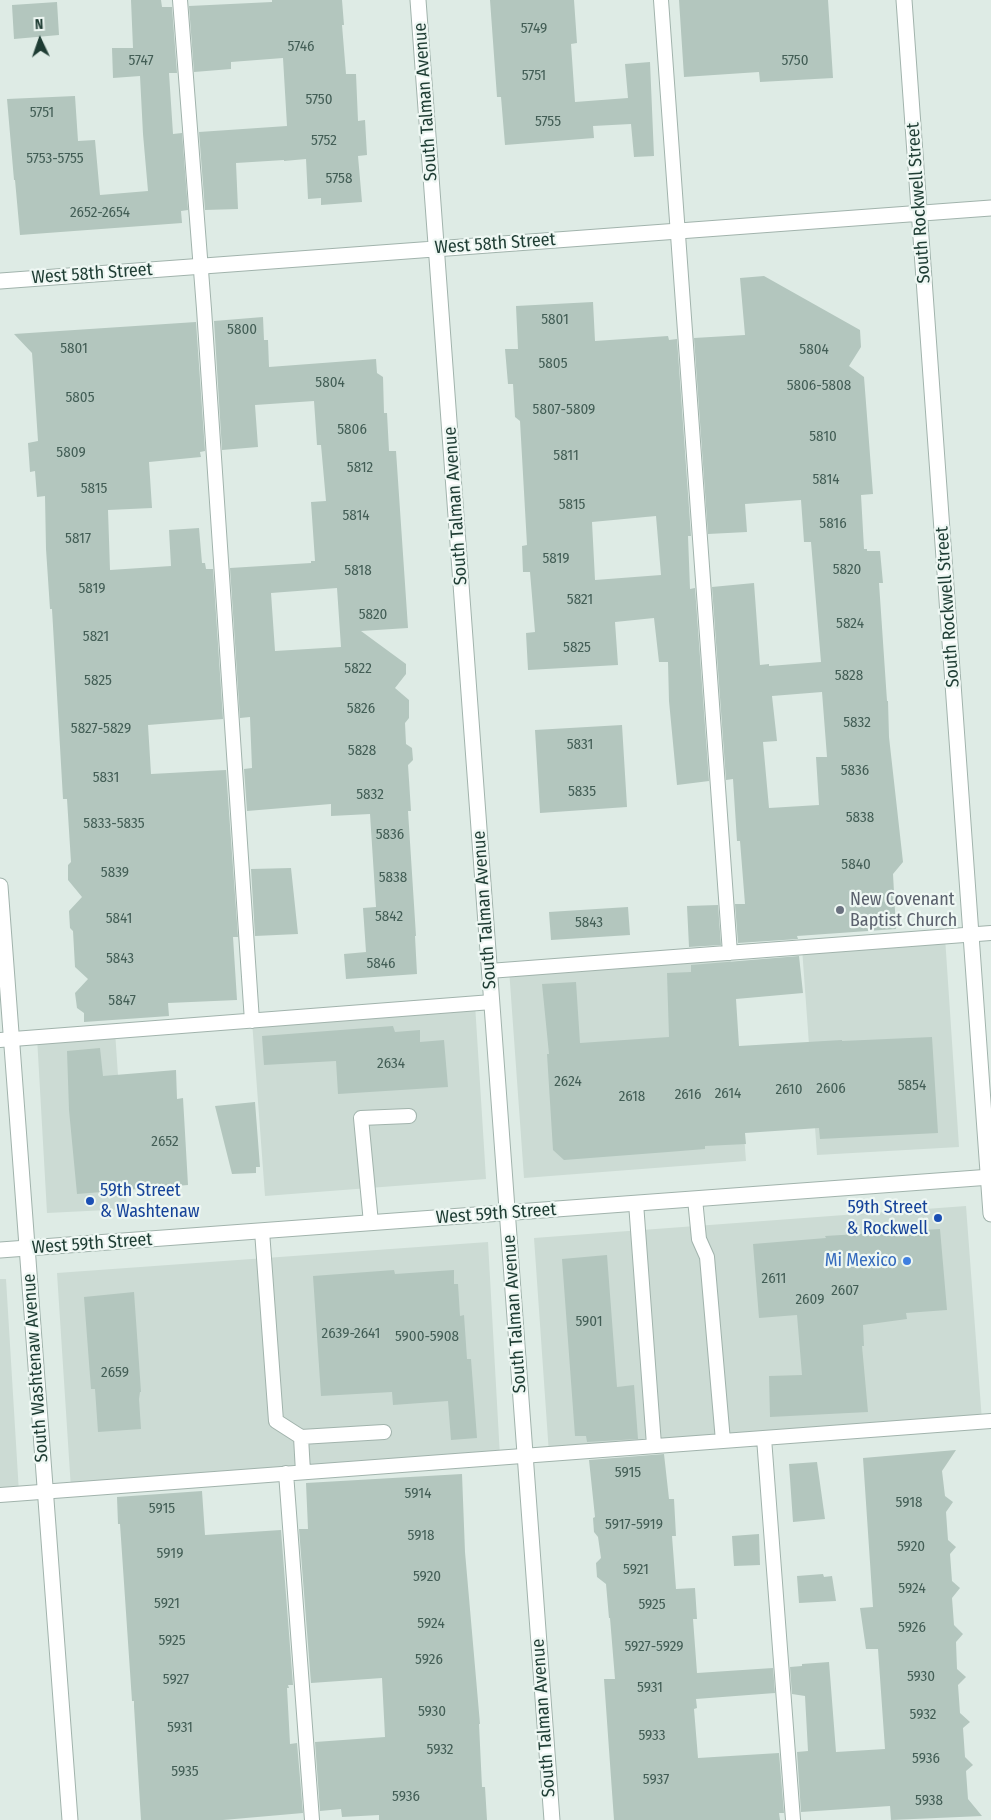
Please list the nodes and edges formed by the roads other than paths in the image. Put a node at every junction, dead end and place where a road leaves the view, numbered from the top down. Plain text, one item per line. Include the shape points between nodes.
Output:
1 (180, 0) edge
2 (418, 0) edge
3 (661, 0) edge
4 (904, 0) edge
5 (991, 208) edge
6 (920, 213) junction
7 (678, 231) junction
8 (436, 248) junction
9 (201, 266) junction
10 (0, 281) edge
11 (0, 886) edge
12 (991, 933) edge
13 (971, 934) junction
14 (730, 953) junction
15 (489, 971) junction
16 (492, 1002) junction
17 (252, 1021) junction
18 (6, 1040) edge
19 (409, 1116) dead end
20 (990, 1178) edge
21 (695, 1199) junction
22 (636, 1204) junction
23 (507, 1213) junction
24 (991, 1214) edge
25 (371, 1223) junction
26 (262, 1231) junction
27 (26, 1249) junction
28 (0, 1250) edge
29 (991, 1421) edge
30 (384, 1432) dead end
31 (301, 1436) junction
32 (764, 1438) junction
33 (724, 1441) junction
34 (654, 1446) junction
35 (525, 1455) junction
36 (303, 1472) junction
37 (286, 1473) junction
38 (45, 1491) junction
39 (0, 1495) edge
40 (70, 1820) edge
41 (312, 1820) edge
42 (552, 1820) edge
43 (793, 1820) edge

1 - 9 lane
2 - 8 street, South Talman Avenue
3 - 7 lane
4 - 6 street, South Rockwell Street
5 - 6 street, West 58th Street
6 - 7 street, West 58th Street
6 - 13 street, South Rockwell Street
7 - 8 street, West 58th Street
7 - 14 lane
8 - 9 street, West 58th Street
8 - 15 street, South Talman Avenue
9 - 10 street, West 58th Street
9 - 17 lane
11 - 18 street, South Washtenaw Avenue
12 - 13 lane
13 - 14 lane
13 - 20 street, South Rockwell Street
14 - 15 lane
15 - 16 street, South Talman Avenue
16 - 17 lane
16 - 23 street, South Talman Avenue
17 - 18 lane
18 - 27 street, South Washtenaw Avenue
19 - 25 lane via 362,1118
20 - 21 street, West 59th Street
20 - 24 street, South Rockwell Street
21 - 22 street, West 59th Street
21 - 33 lane via 699,1239 707,1257
22 - 23 street, West 59th Street
22 - 34 lane
23 - 25 street, West 59th Street
23 - 35 street, South Talman Avenue
25 - 26 street, West 59th Street
26 - 27 street, West 59th Street
26 - 31 lane via 276,1421
27 - 28 street, West 59th Street
27 - 38 street, South Washtenaw Avenue
29 - 32 lane
30 - 31 lane
31 - 36 lane
32 - 33 lane
32 - 43 lane
33 - 34 lane
34 - 35 lane
35 - 36 lane
35 - 42 street, South Talman Avenue
36 - 37 lane
37 - 38 lane
37 - 41 lane
38 - 39 lane
38 - 40 street, South Washtenaw Avenue

